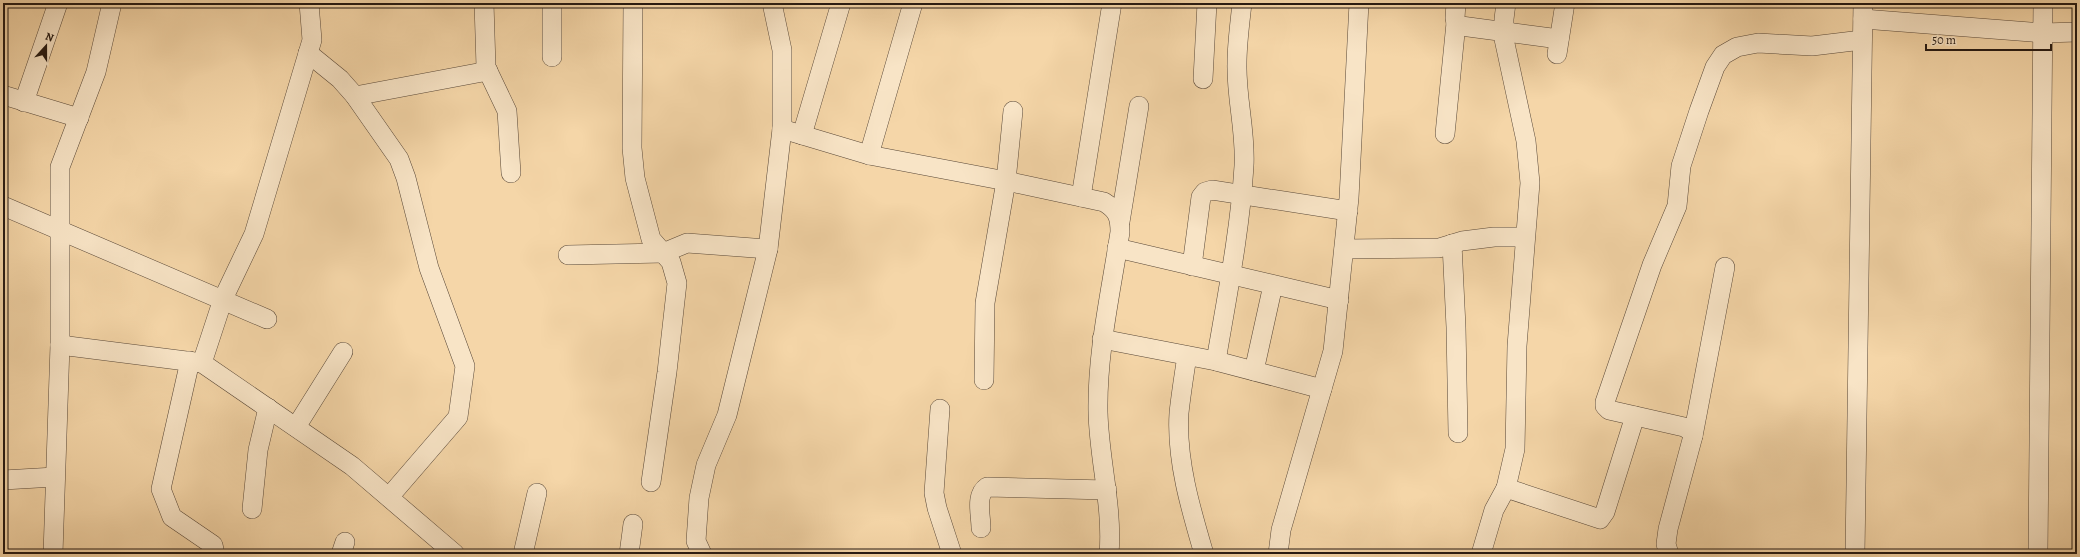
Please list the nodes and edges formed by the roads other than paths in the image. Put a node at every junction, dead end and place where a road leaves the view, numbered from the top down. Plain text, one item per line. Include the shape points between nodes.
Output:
1 (58, 3) edge
2 (112, 3) edge
3 (309, 3) edge
4 (484, 3) edge
5 (552, 3) edge
6 (633, 3) edge
7 (772, 3) edge
8 (841, 3) edge
9 (913, 3) edge
10 (1112, 3) edge
11 (1204, 3) edge
12 (1242, 3) edge
13 (1359, 3) edge
14 (1456, 3) edge
15 (1506, 3) edge
16 (1565, 3) edge
17 (2043, 3) edge
18 (1863, 11) edge
19 (1456, 23) junction
20 (1503, 31) junction
21 (2077, 32) edge
22 (2042, 33) junction
23 (1862, 40) junction
24 (308, 53) junction
25 (552, 57) dead end
26 (488, 71) junction
27 (1203, 79) dead end
28 (3, 95) edge
29 (354, 96) junction
30 (24, 102) junction
31 (1139, 106) dead end
32 (1013, 111) dead end
33 (79, 118) junction
34 (782, 129) junction
35 (1445, 134) dead end
36 (802, 135) junction
37 (869, 155) junction
38 (511, 173) dead end
39 (1006, 181) junction
40 (1240, 196) junction
41 (1081, 197) junction
42 (3, 206) edge
43 (1348, 211) junction
44 (1120, 222) junction
45 (60, 229) junction
46 (1525, 237) junction
47 (1452, 244) junction
48 (1117, 248) junction
49 (768, 249) junction
50 (1344, 249) junction
51 (663, 253) junction
52 (568, 255) dead end
53 (1192, 266) junction
54 (1725, 266) dead end
55 (1231, 275) junction
56 (1273, 285) junction
57 (223, 299) junction
58 (1338, 300) junction
59 (267, 319) dead end
60 (1102, 339) junction
61 (60, 345) junction
62 (344, 352) dead end
63 (1186, 356) junction
64 (1216, 361) junction
65 (196, 362) junction
66 (1254, 371) junction
67 (984, 380) dead end
68 (1322, 389) junction
69 (268, 408) junction
70 (940, 409) dead end
71 (1635, 416) junction
72 (296, 427) junction
73 (1458, 433) dead end
74 (1692, 436) junction
75 (56, 477) junction
76 (3, 480) edge
77 (651, 482) dead end
78 (1506, 488) junction
79 (1107, 490) junction
80 (538, 493) dead end
81 (389, 497) junction
82 (252, 509) dead end
83 (633, 524) dead end
84 (981, 528) dead end
85 (53, 554) edge
86 (215, 554) edge
87 (455, 554) edge
88 (523, 554) edge
89 (629, 554) edge
90 (702, 554) edge
91 (952, 554) edge
92 (1109, 554) edge
93 (1204, 554) edge
94 (1278, 554) edge
95 (1481, 554) edge
96 (1669, 554) edge
97 (1855, 554) edge
98 (2038, 554) edge

1 - 30 street
2 - 33 street via 96,72
3 - 24 street via 312,40
4 - 26 street via 484,56
5 - 25 street
6 - 51 street via 632,148 635,178 651,238
7 - 34 street via 782,50
8 - 36 street
9 - 37 street
10 - 41 street
11 - 27 street
12 - 40 street via 1237,64 1240,116 1244,134
13 - 43 street
14 - 19 street
15 - 20 street
16 - 20 street via 1558,46
17 - 22 street
18 - 22 street
18 - 23 street
19 - 20 street via 1461,26
19 - 35 street
20 - 46 street via 1529,157 1530,183
21 - 22 street
22 - 98 street
23 - 71 street via 1812,46 1758,43 1737,47 1723,55 1715,67 1681,166 1678,206 1652,266 1605,402 1609,410
23 - 97 street
24 - 29 street via 335,74
24 - 57 street via 254,234
26 - 29 street
26 - 38 street via 507,111
28 - 30 street
29 - 81 street via 399,159 429,268 465,366 458,416
30 - 33 street
31 - 44 street
32 - 39 street
33 - 45 street via 60,167
34 - 36 street
34 - 49 street
36 - 37 street
37 - 39 street
39 - 41 street
39 - 67 street via 985,303
40 - 43 street
40 - 53 street via 1212,190 1205,192 1201,197
40 - 55 street
41 - 44 street via 1104,202 1118,213
42 - 45 street
43 - 50 street
44 - 48 street
45 - 57 street
45 - 61 street
46 - 47 street via 1494,237
46 - 78 street via 1517,346 1515,449
47 - 50 street via 1439,248
47 - 73 street
48 - 53 street
48 - 60 street
49 - 51 street via 687,243
49 - 90 street via 727,415 706,465 699,498 696,541
50 - 58 street
51 - 52 street
51 - 77 street via 671,262 677,283
53 - 55 street
54 - 74 street
55 - 56 street
55 - 64 street
56 - 58 street
56 - 66 street
57 - 59 street
57 - 65 street
58 - 68 street via 1333,351
60 - 63 street
60 - 79 street via 1098,413
61 - 65 street
61 - 75 street
62 - 72 street
63 - 64 street
63 - 93 street via 1179,414 1180,443 1185,476
64 - 66 street
65 - 69 street
65 - 86 street via 161,489 172,517 213,545
66 - 68 street
68 - 94 street via 1281,530
69 - 72 street
69 - 82 street via 258,450
70 - 91 street via 934,493
71 - 74 street via 1684,427 1691,431
71 - 78 street via 1605,512 1600,519
72 - 81 street via 352,466
74 - 96 street via 1668,529 1666,544
75 - 76 street
75 - 85 street
78 - 95 street via 1494,510
79 - 84 street via 987,487 980,497
79 - 92 street
80 - 88 street
81 - 87 street
83 - 89 street

